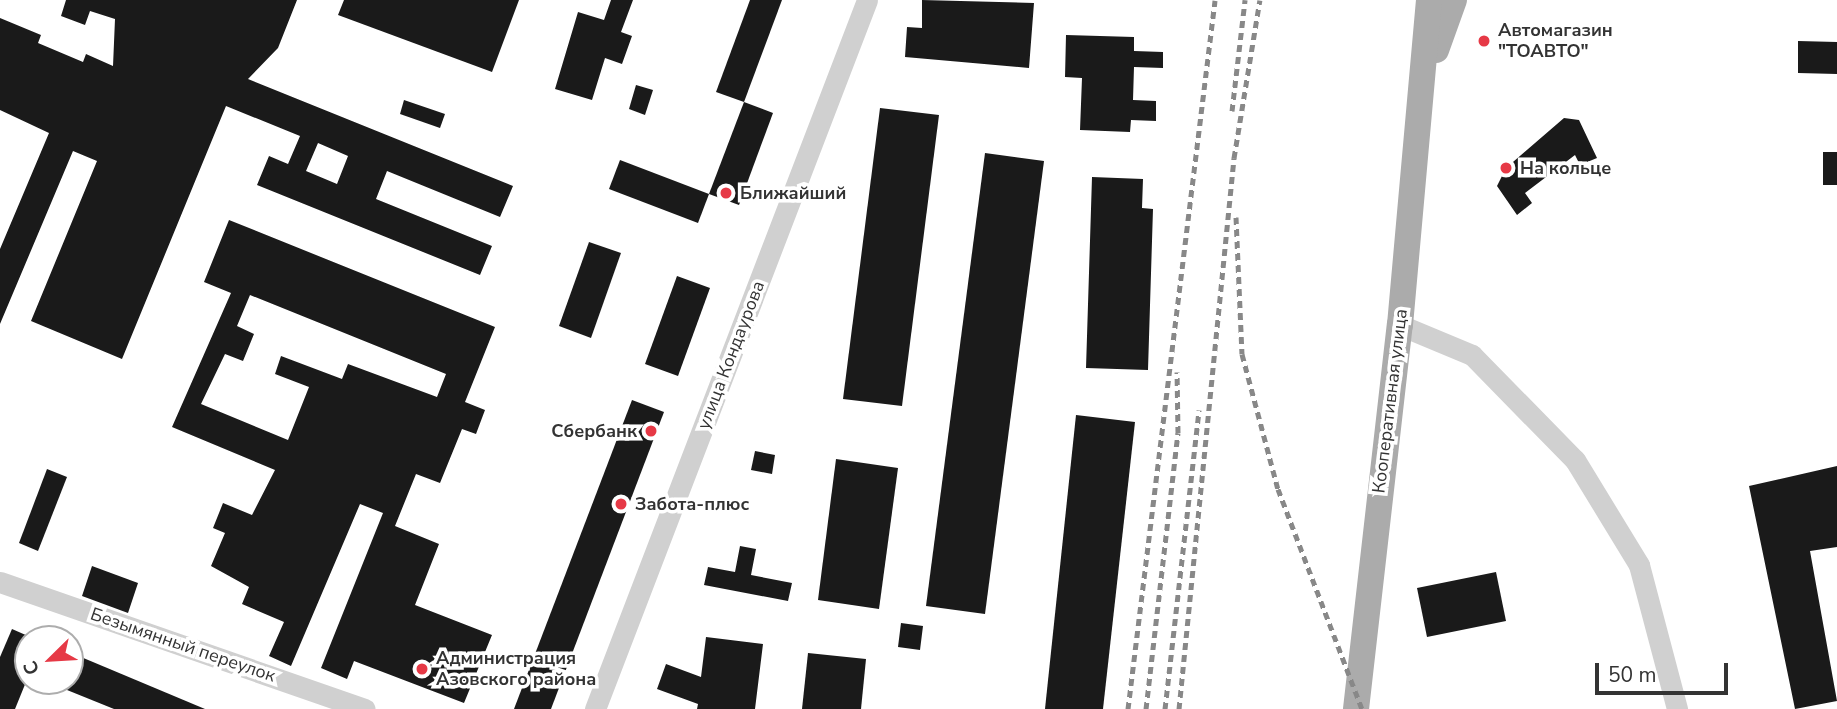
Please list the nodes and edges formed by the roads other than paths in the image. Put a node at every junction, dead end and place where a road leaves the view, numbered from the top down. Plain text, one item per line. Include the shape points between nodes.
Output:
1 (867, 0) edge
2 (1429, 0) edge
3 (1454, 0) edge
4 (1422, 92) junction
5 (1400, 325) junction
6 (0, 582) edge
7 (365, 709) edge
8 (595, 709) edge
9 (1356, 709) edge
10 (1677, 709) edge

1 - 8 street, улица Кондаурова
2 - 4 main road, Кооперативная улица
3 - 4 main road, Кооперативная улица
4 - 5 main road, Кооперативная улица
5 - 9 main road, Кооперативная улица
5 - 10 street via 1472,355 1575,460 1639,565
6 - 7 street, Безымянный переулок

